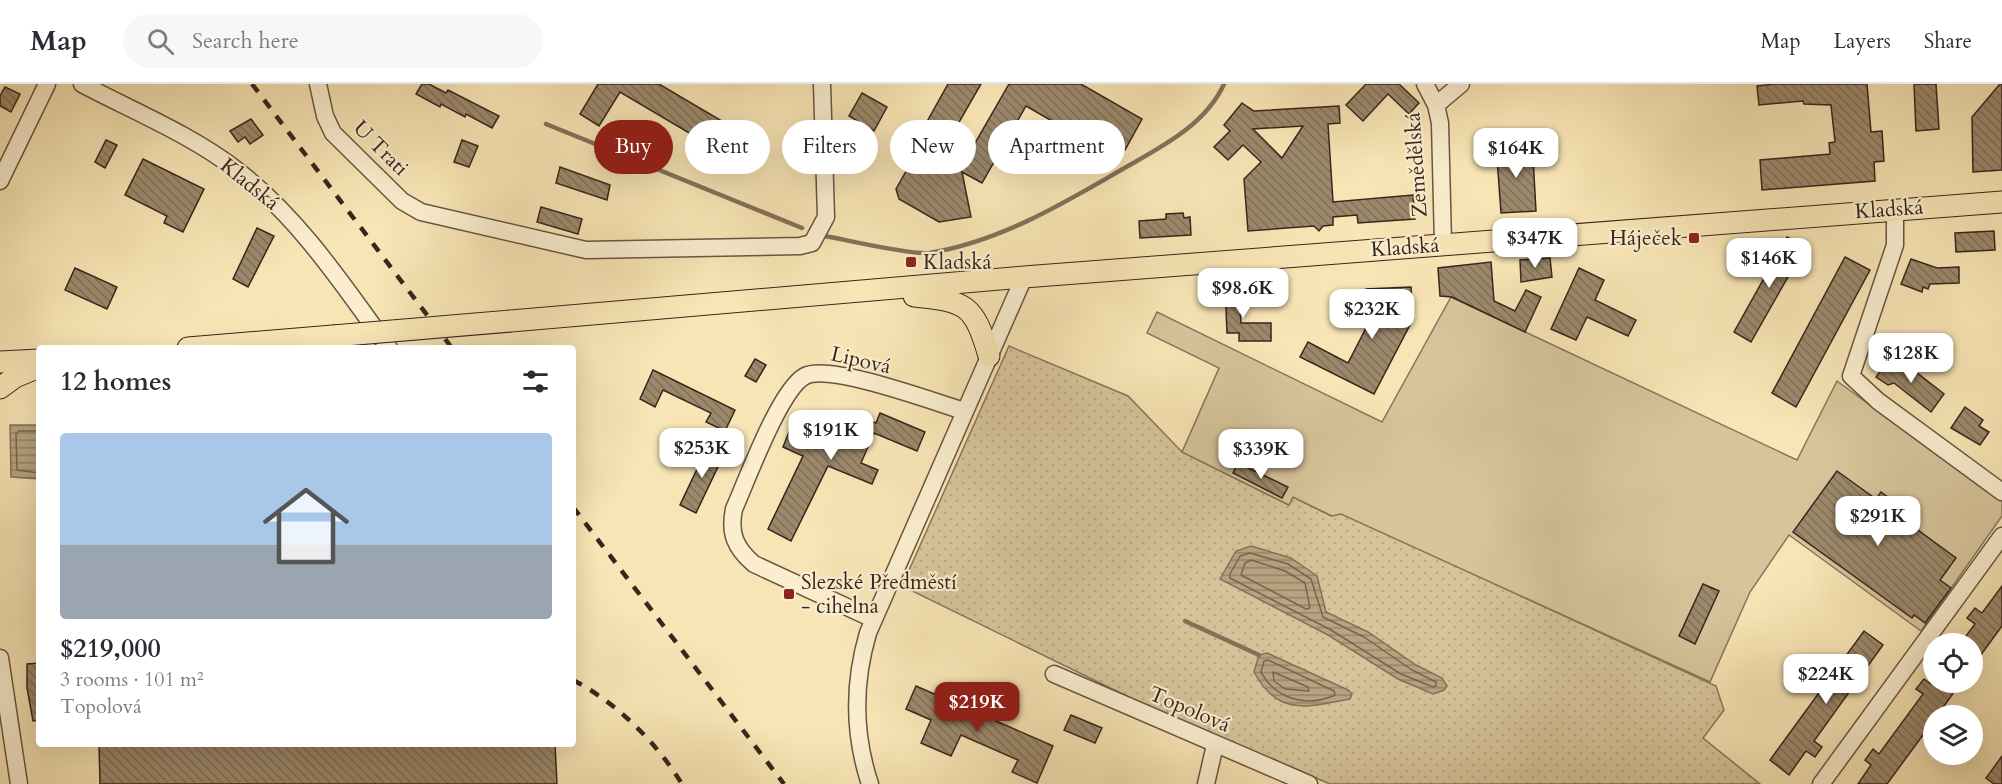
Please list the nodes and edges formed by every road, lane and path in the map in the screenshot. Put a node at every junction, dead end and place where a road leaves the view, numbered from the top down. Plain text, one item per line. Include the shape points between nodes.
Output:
1 (47, 84) edge
2 (82, 84) edge
3 (318, 84) edge
4 (822, 84) edge
5 (1425, 84) edge
6 (1461, 84) edge
7 (1436, 105) junction
8 (0, 181) edge
9 (2002, 202) edge
10 (1895, 208) junction
11 (1443, 244) junction
12 (1024, 277) junction
13 (860, 291) junction
14 (224, 345) edge
15 (387, 345) edge
16 (989, 356) junction
17 (36, 360) edge
18 (0, 362) edge
19 (36, 368) edge
20 (0, 388) edge
21 (964, 411) junction
22 (2002, 492) edge
23 (2002, 536) edge
24 (873, 619) junction
25 (0, 658) edge
26 (1054, 674) dead end
27 (1215, 745) junction
28 (20, 784) edge
29 (870, 784) edge
30 (1206, 784) edge
31 (1309, 784) edge
32 (1821, 784) edge

1 - 8 street
2 - 15 street, Kladská via 211,153 263,192 314,245
3 - 4 street, U Trati via 324,116 333,133 408,206 440,218 586,250 812,243 822,229 827,206
5 - 7 street, Zemědělská
6 - 7 street
7 - 11 street, Zemědělská via 1440,123
9 - 10 main road, Kladská
10 - 11 main road, Kladská
10 - 22 street via 1895,244 1851,376 1878,401
11 - 12 main road, Kladská
12 - 13 main road, Kladská
12 - 16 street
13 - 14 main road, Kladská, bridge
13 - 16 main road via 956,301 977,321
16 - 21 street
17 - 18 main road
19 - 20 main road
21 - 24 street
21 - 24 street, Lipová via 836,373 805,375 784,398 734,509 734,539 754,564
23 - 32 street
24 - 29 street via 856,700 860,750
25 - 28 street
26 - 27 street, Topolová
27 - 30 street
27 - 31 street, Topolová

